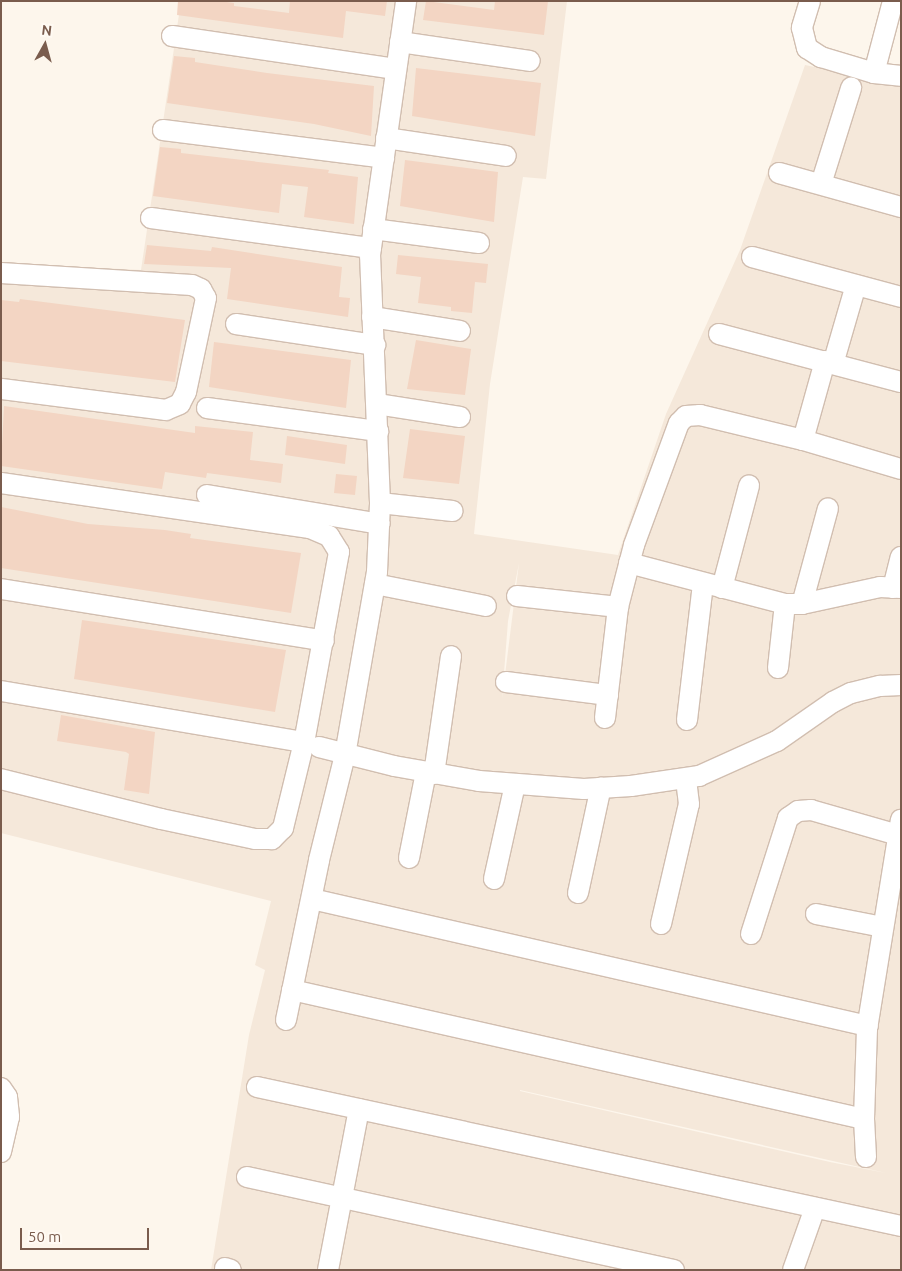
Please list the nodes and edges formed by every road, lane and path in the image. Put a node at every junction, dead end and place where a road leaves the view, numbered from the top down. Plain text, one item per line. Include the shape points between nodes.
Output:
1 (406, 1) edge
2 (810, 1) edge
3 (893, 1) edge
4 (172, 36) dead end
5 (400, 42) junction
6 (530, 61) dead end
7 (396, 69) junction
8 (874, 73) junction
9 (901, 76) edge
10 (851, 88) dead end
11 (163, 130) dead end
12 (386, 138) junction
13 (506, 156) dead end
14 (384, 158) junction
15 (779, 173) dead end
16 (821, 184) junction
17 (901, 206) edge
18 (151, 218) dead end
19 (372, 239) junction
20 (479, 243) dead end
21 (752, 257) dead end
22 (1, 272) edge
23 (856, 285) junction
24 (901, 298) edge
25 (372, 317) junction
26 (236, 324) dead end
27 (460, 331) dead end
28 (720, 334) dead end
29 (375, 345) junction
30 (829, 362) junction
31 (901, 382) edge
32 (1, 389) edge
33 (377, 404) junction
34 (206, 408) dead end
35 (460, 417) dead end
36 (378, 431) junction
37 (803, 440) junction
38 (901, 469) edge
39 (1, 483) edge
40 (749, 486) dead end
41 (206, 495) dead end
42 (380, 503) junction
43 (828, 508) dead end
44 (453, 511) dead end
45 (380, 524) junction
46 (901, 557) edge
47 (629, 563) junction
48 (375, 584) junction
49 (712, 586) junction
50 (897, 588) edge
51 (1, 589) edge
52 (516, 596) dead end
53 (794, 604) junction
54 (486, 606) dead end
55 (618, 607) junction
56 (324, 641) junction
57 (451, 656) dead end
58 (778, 668) dead end
59 (506, 682) dead end
60 (901, 685) edge
61 (1, 691) edge
62 (608, 694) junction
63 (605, 718) dead end
64 (687, 720) dead end
65 (312, 745) junction
66 (345, 755) junction
67 (430, 773) junction
68 (1, 779) edge
69 (686, 779) junction
70 (515, 784) junction
71 (601, 788) junction
72 (899, 828) edge
73 (409, 858) dead end
74 (494, 879) dead end
75 (578, 893) dead end
76 (312, 899) junction
77 (816, 914) dead end
78 (661, 924) dead end
79 (883, 927) junction
80 (751, 934) dead end
81 (292, 990) junction
82 (286, 1020) dead end
83 (868, 1026) junction
84 (257, 1087) dead end
85 (1, 1088) edge
86 (359, 1109) junction
87 (864, 1119) junction
88 (1, 1152) edge
89 (866, 1157) dead end
90 (247, 1177) dead end
91 (341, 1196) junction
92 (814, 1208) junction
93 (901, 1226) edge
94 (328, 1270) edge
95 (674, 1270) edge
96 (793, 1270) edge

1 - 5 street
2 - 8 street via 802,28 808,48 821,57
3 - 8 street
4 - 7 street
5 - 6 street
5 - 7 street
7 - 12 street
8 - 9 street
10 - 16 street
11 - 14 street
12 - 13 street
12 - 14 street
14 - 19 street
15 - 16 street
16 - 17 street
18 - 19 street
19 - 20 street
19 - 25 street
21 - 23 street
22 - 32 street via 192,285 201,288 206,298 186,392 180,404 166,410
23 - 24 street
23 - 30 street
25 - 27 street
25 - 29 street
26 - 29 street
28 - 30 street
29 - 33 street
30 - 31 street
30 - 37 street
33 - 35 street
33 - 36 street
34 - 36 street
36 - 42 street
37 - 38 street
37 - 47 street via 700,415 686,416 679,423
39 - 56 street via 310,528 329,536 339,552
40 - 49 street
41 - 45 street
42 - 44 street
42 - 45 street
43 - 53 street
45 - 48 street
46 - 50 street
47 - 49 street
47 - 55 street
48 - 54 street
48 - 66 street
49 - 53 street
49 - 64 street
50 - 53 street via 865,590
51 - 56 street
52 - 55 street
53 - 58 street
55 - 62 street
56 - 65 street
57 - 67 street
59 - 62 street
60 - 69 street via 851,693 776,741 736,761
61 - 65 street
62 - 63 street
65 - 66 street
65 - 68 street via 284,828 272,839 255,840
66 - 67 street
66 - 76 street
67 - 70 street
67 - 73 street
69 - 71 street
69 - 78 street via 689,804
70 - 71 street
70 - 74 street
71 - 75 street
72 - 79 street
72 - 80 street via 811,810 788,818
76 - 81 street
76 - 83 street
77 - 79 street
79 - 83 street
81 - 82 street
81 - 87 street
83 - 87 street
84 - 86 street
85 - 88 street via 7,1097 9,1117
86 - 91 street
86 - 92 street
87 - 89 street
90 - 91 street
91 - 94 street
91 - 95 street
92 - 93 street
92 - 96 street

